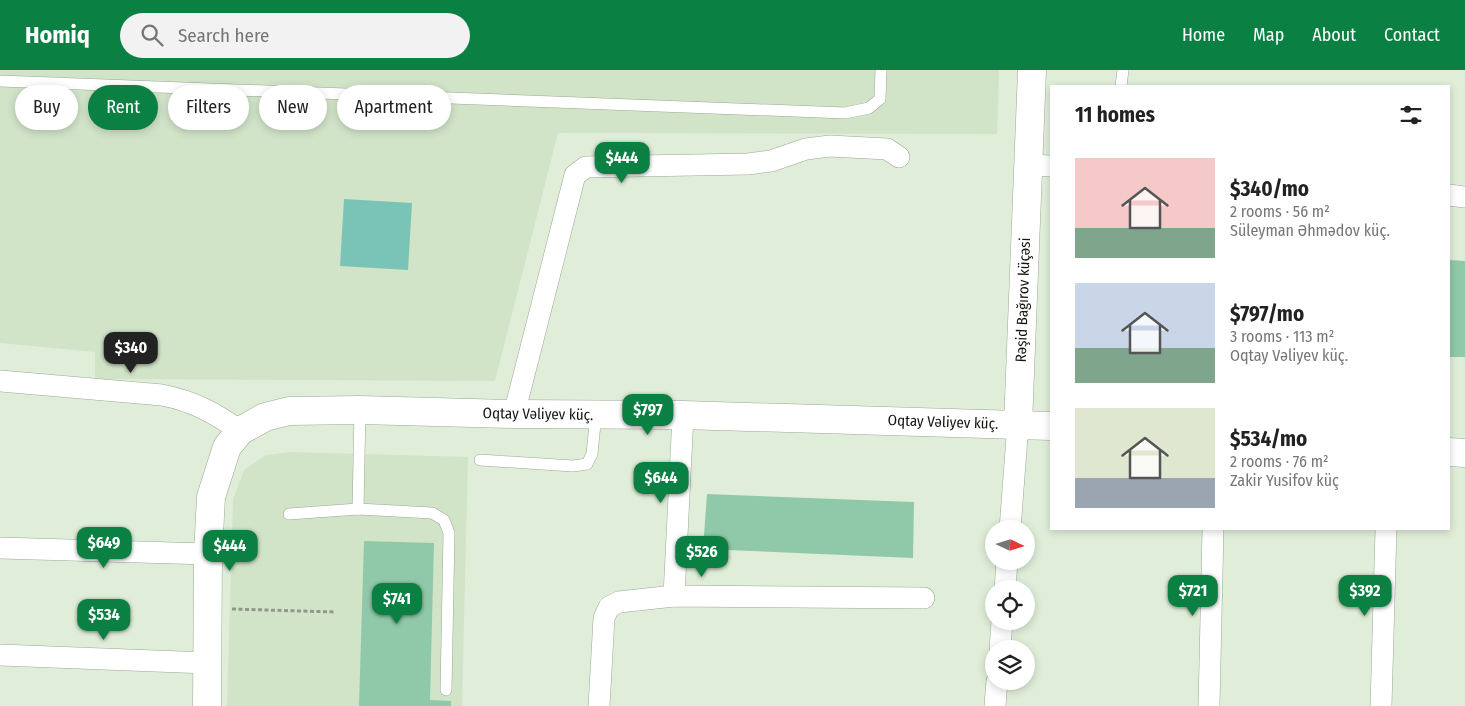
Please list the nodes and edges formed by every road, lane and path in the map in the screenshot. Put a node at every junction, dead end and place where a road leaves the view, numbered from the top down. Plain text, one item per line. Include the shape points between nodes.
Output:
1 (881, 70) edge
2 (1032, 70) edge
3 (1123, 70) edge
4 (0, 81) edge
5 (1121, 85) edge
6 (899, 157) dead end
7 (1040, 165) edge
8 (1450, 195) edge
9 (1465, 197) edge
10 (0, 381) edge
11 (360, 410) junction
12 (514, 414) junction
13 (596, 414) junction
14 (683, 415) junction
15 (1018, 424) junction
16 (1050, 426) edge
17 (240, 431) junction
18 (1450, 452) edge
19 (1465, 453) edge
20 (480, 460) dead end
21 (358, 509) junction
22 (289, 514) dead end
23 (1011, 520) edge
24 (1213, 530) edge
25 (1386, 530) edge
26 (0, 548) edge
27 (208, 554) junction
28 (674, 596) junction
29 (924, 598) dead end
30 (208, 608) junction
31 (335, 612) dead end
32 (0, 655) edge
33 (208, 663) junction
34 (446, 690) dead end
35 (996, 690) edge
36 (206, 706) edge
37 (599, 706) edge
38 (995, 706) edge
39 (1209, 706) edge
40 (1381, 706) edge

1 - 4 lane via 880,99 869,108 845,113
2 - 7 street, Rəşid Bağırov küçəsi
3 - 5 lane
6 - 12 street via 887,149 830,146 806,148 771,161 748,164 586,167 575,175
7 - 15 street, Rəşid Bağırov küçəsi
8 - 9 street
10 - 17 street via 184,399 211,411
11 - 12 street, Oqtay Vəliyev küç.
11 - 17 street, Oqtay Vəliyev küç. via 289,411 265,417
11 - 21 lane
12 - 13 street, Oqtay Vəliyev küç.
13 - 14 street, Oqtay Vəliyev küç.
13 - 20 lane via 592,454 587,464 573,466
14 - 15 street, Oqtay Vəliyev küç.
14 - 28 street
15 - 16 street, Oqtay Vəliyev küç.
15 - 23 street, Rəşid Bağırov küçəsi
17 - 27 street via 227,447 211,496
18 - 19 street
21 - 22 lane
21 - 34 lane via 432,513 444,520 449,533
24 - 39 street
25 - 40 street
26 - 27 street
27 - 30 street
28 - 29 street
28 - 37 street via 619,602 609,607 604,618
30 - 31 path
30 - 33 street
32 - 33 street
33 - 36 street
35 - 38 street

